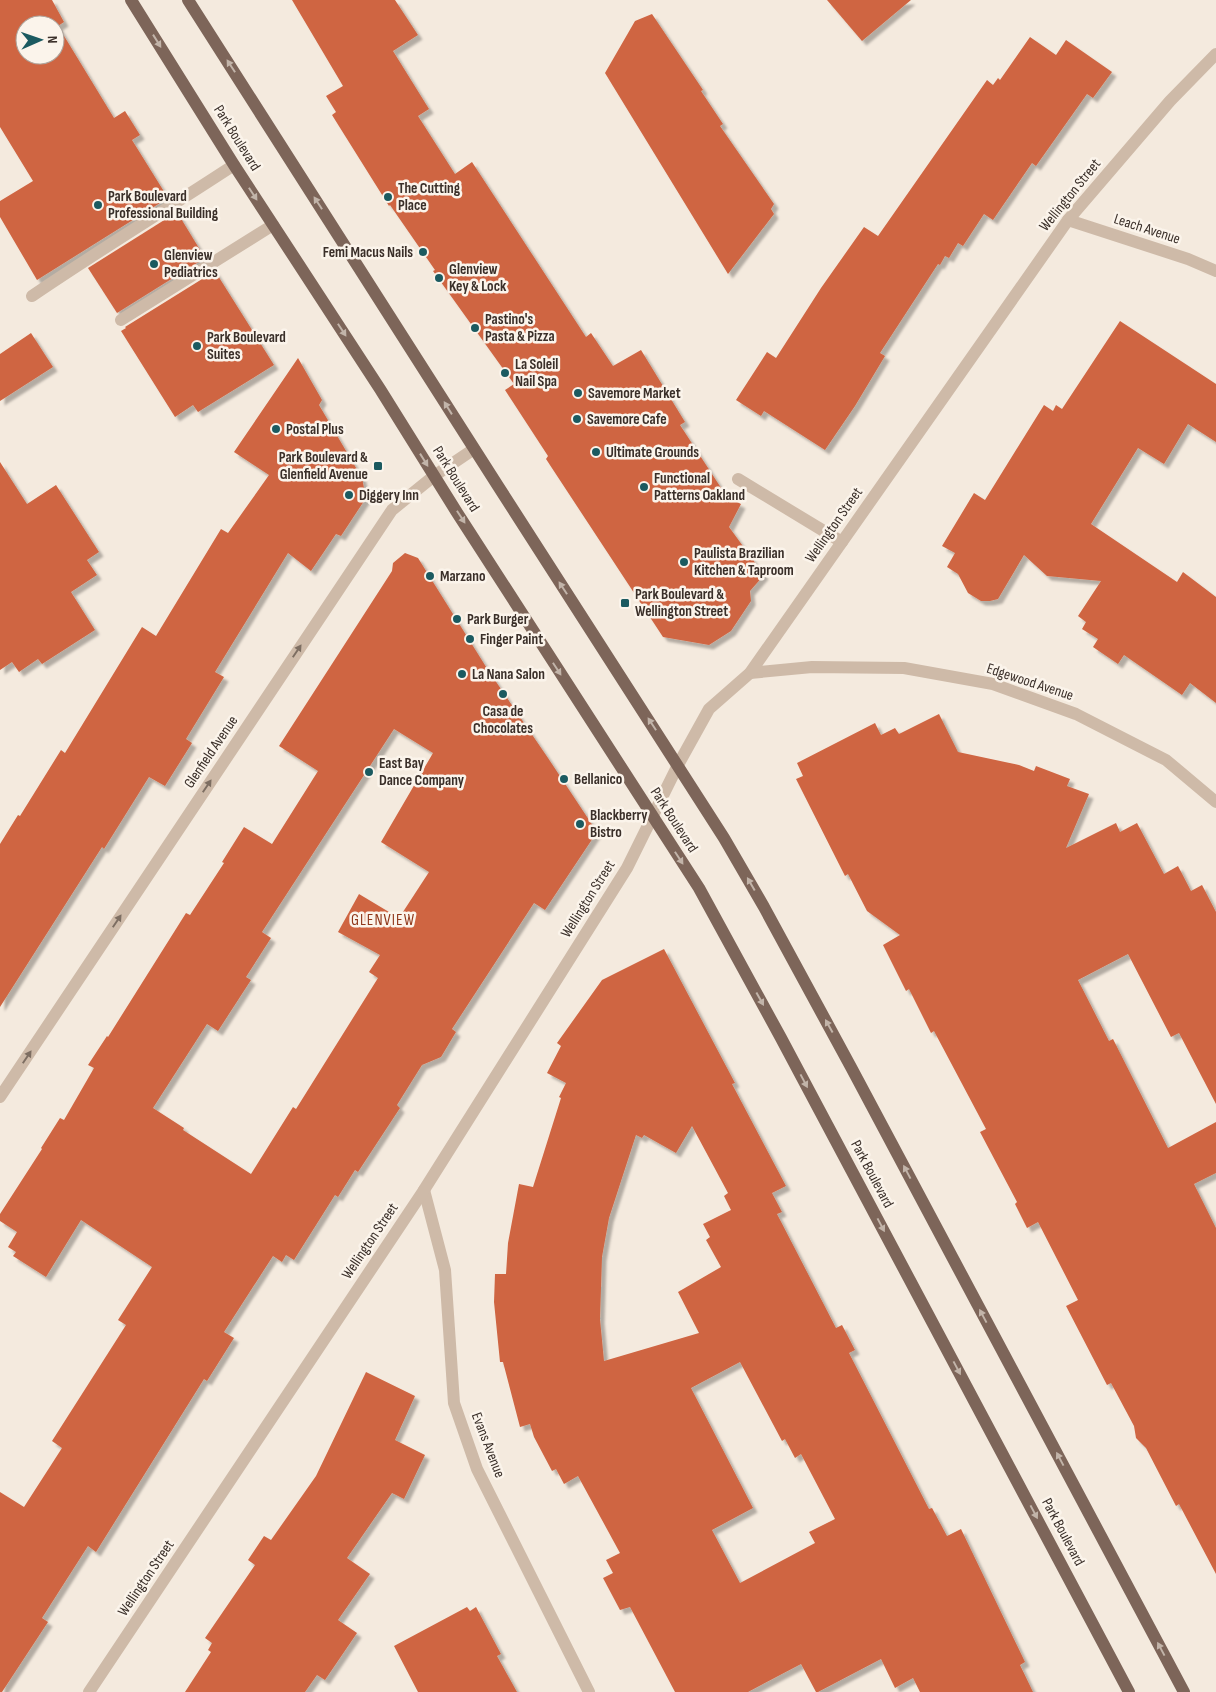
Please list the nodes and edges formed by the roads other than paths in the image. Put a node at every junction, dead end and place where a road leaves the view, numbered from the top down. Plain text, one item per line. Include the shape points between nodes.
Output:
1 (131, 0) edge
2 (188, 0) edge
3 (1216, 54) edge
4 (234, 165) junction
5 (1068, 220) junction
6 (273, 225) junction
7 (1216, 270) edge
8 (32, 296) dead end
9 (121, 320) dead end
10 (474, 449) junction
11 (434, 476) junction
12 (738, 480) dead end
13 (842, 542) junction
14 (750, 673) junction
15 (678, 765) junction
16 (1216, 802) edge
17 (652, 817) junction
18 (0, 1097) edge
19 (424, 1190) junction
20 (89, 1692) edge
21 (589, 1692) edge
22 (1129, 1692) edge
23 (1184, 1692) edge

1 -> 4 main road, Park Boulevard
10 -> 2 main road, Park Boulevard
3 - 5 street, Wellington Street via 1170,101
4 -> 6 main road, Park Boulevard
4 - 8 street
5 - 7 street, Leach Avenue
5 - 13 street, Wellington Street
6 - 9 street
6 -> 11 main road, Park Boulevard
10 - 11 street, Glenfield Avenue
15 -> 10 main road, Park Boulevard
11 -> 17 main road, Park Boulevard
18 -> 11 street, Glenfield Avenue via 392,510
12 - 13 street
13 - 14 street, Wellington Street
14 - 15 street, Wellington Street via 709,709
14 - 16 street, Edgewood Avenue via 812,667 904,668 994,684 1076,714 1166,760
15 - 17 street, Wellington Street
23 -> 15 main road, Park Boulevard via 773,924
17 - 19 street, Wellington Street via 627,868
17 -> 22 main road, Park Boulevard via 699,888
19 - 20 street, Wellington Street
19 - 21 street, Evans Avenue via 445,1270 454,1403 477,1469

